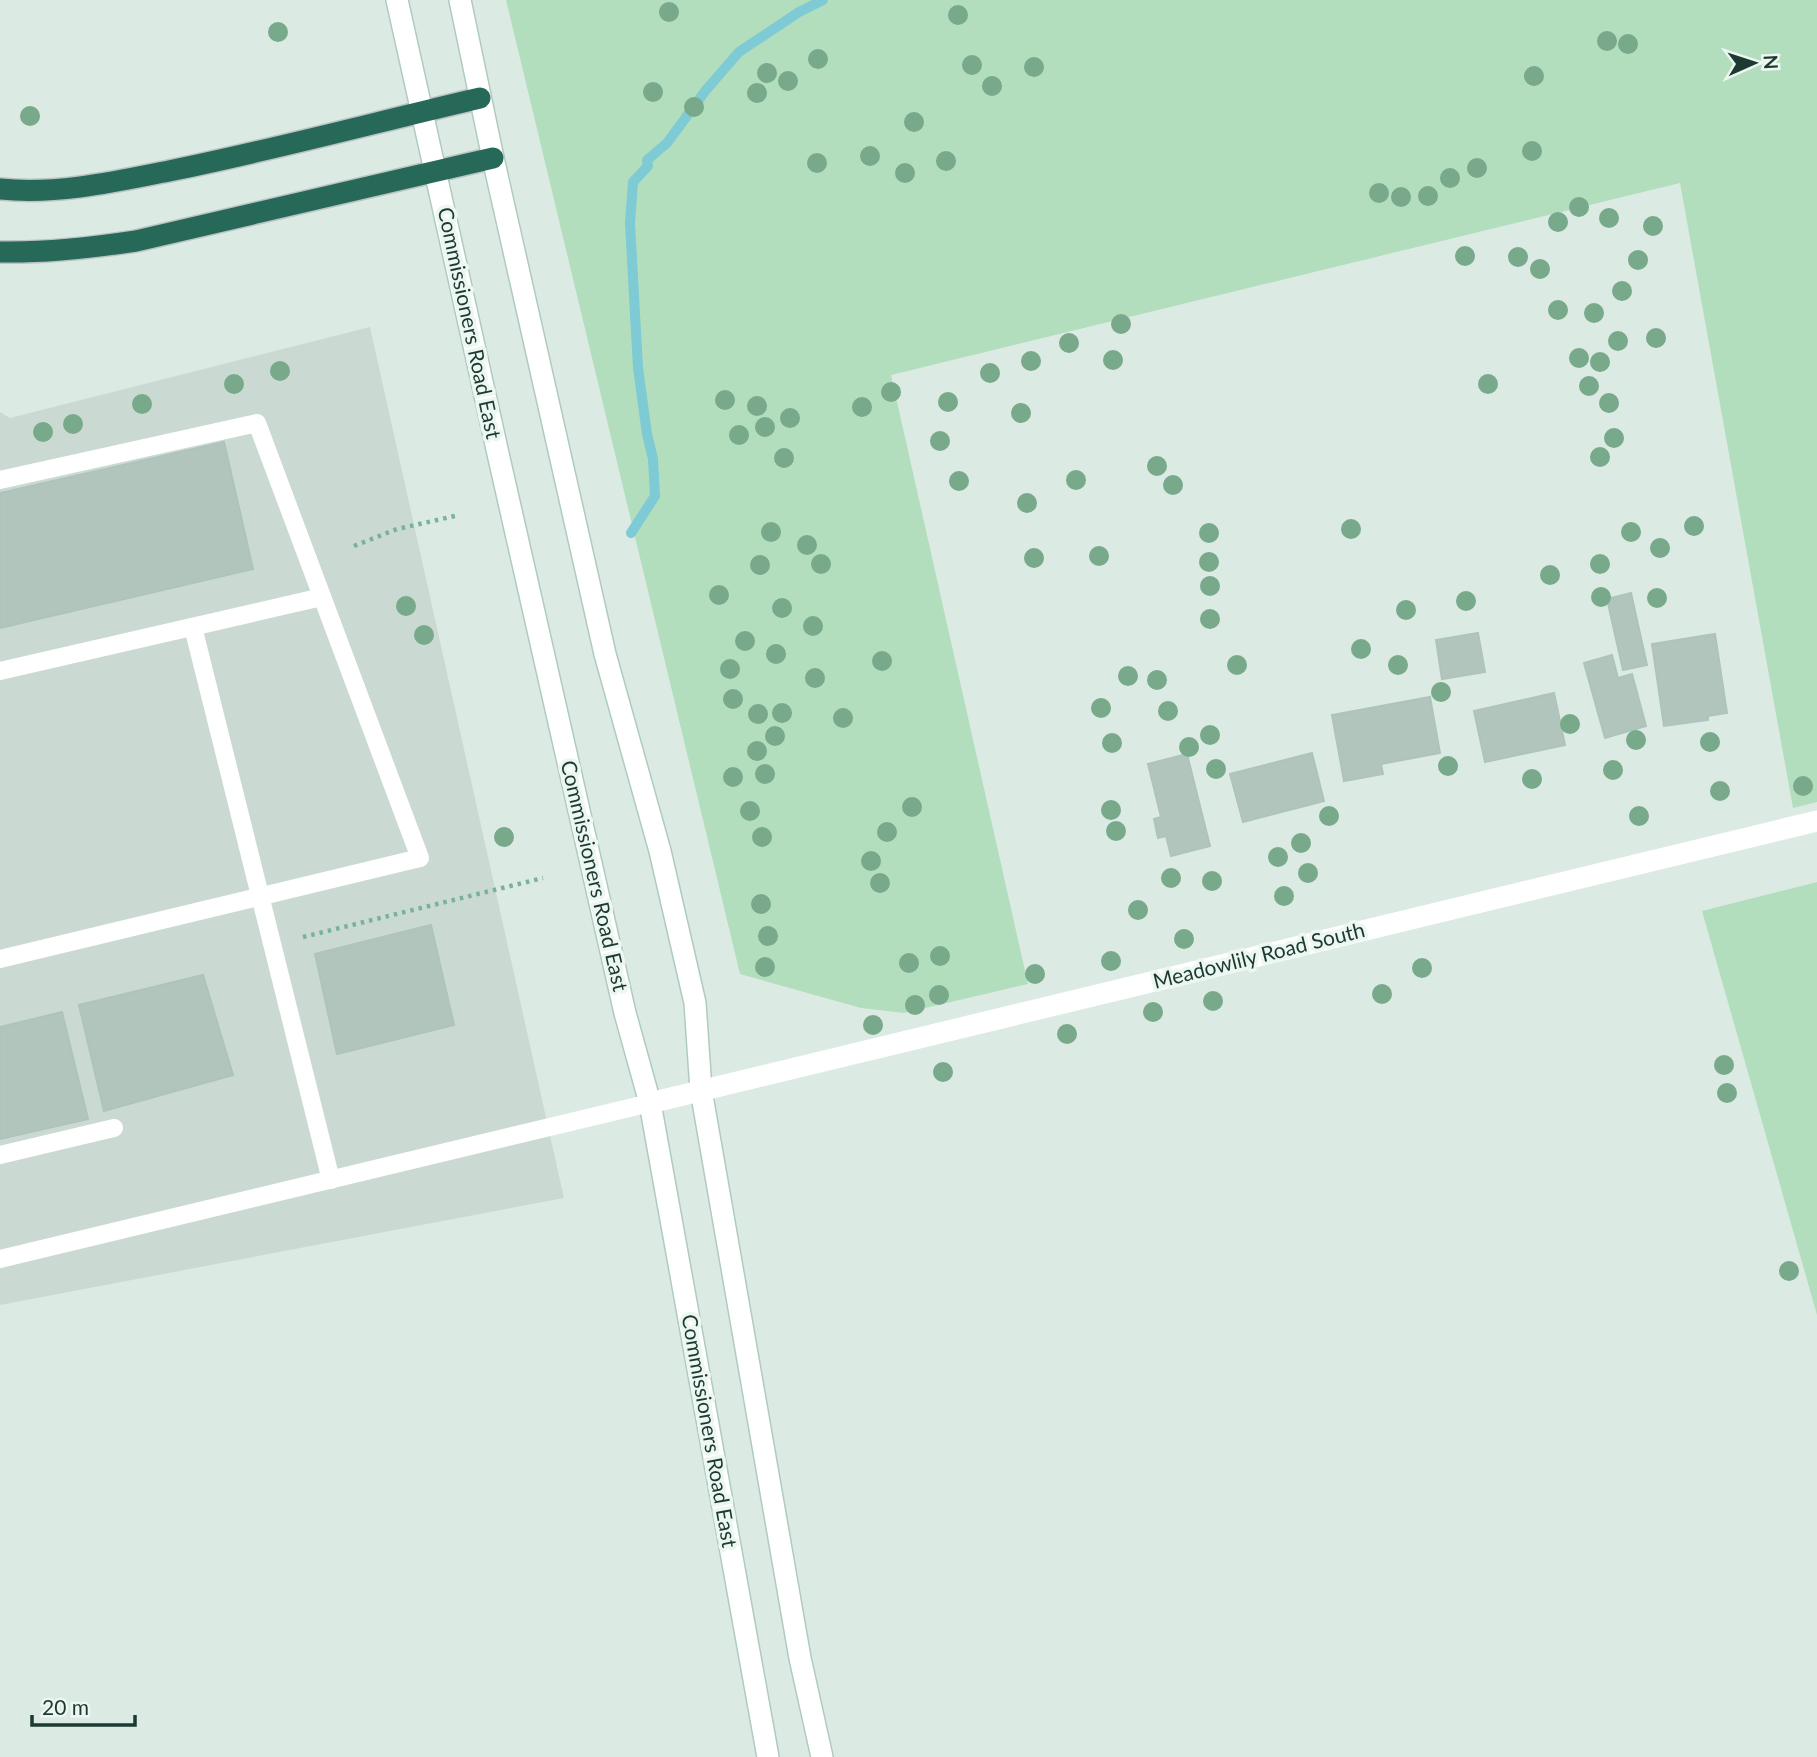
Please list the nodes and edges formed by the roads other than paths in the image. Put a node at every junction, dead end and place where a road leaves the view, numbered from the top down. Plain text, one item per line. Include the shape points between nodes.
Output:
1 (397, 0) edge
2 (460, 0) edge
3 (480, 98) junction
4 (422, 111) junction
5 (493, 158) junction
6 (436, 172) junction
7 (0, 189) edge
8 (0, 252) edge
9 (0, 480) edge
10 (322, 597) junction
11 (193, 627) junction
12 (0, 671) edge
13 (1817, 821) edge
14 (260, 897) junction
15 (0, 959) edge
16 (701, 1090) junction
17 (650, 1103) junction
18 (114, 1128) dead end
19 (0, 1155) edge
20 (331, 1180) junction
21 (0, 1259) edge
22 (768, 1757) edge
23 (822, 1757) edge

1 - 4 main road, Commissioners Road East
2 - 3 main road
3 - 4 highway
3 - 5 main road
4 - 6 main road, Commissioners Road East
4 - 7 highway via 100,185 24,192
5 - 6 highway
5 - 16 main road via 605,654 660,851 695,1003
6 - 8 highway via 136,241 80,250
6 - 17 main road, Commissioners Road East via 625,1013
9 - 10 lane via 257,423
10 - 11 lane
10 - 14 lane via 420,858
11 - 12 lane
11 - 14 lane
13 - 16 main road, Meadowlily Road South
14 - 15 lane
14 - 20 lane
16 - 17 main road, Meadowlily Road South
16 - 23 main road via 800,1658
17 - 20 lane
17 - 22 main road, Commissioners Road East
18 - 19 lane
20 - 21 lane

